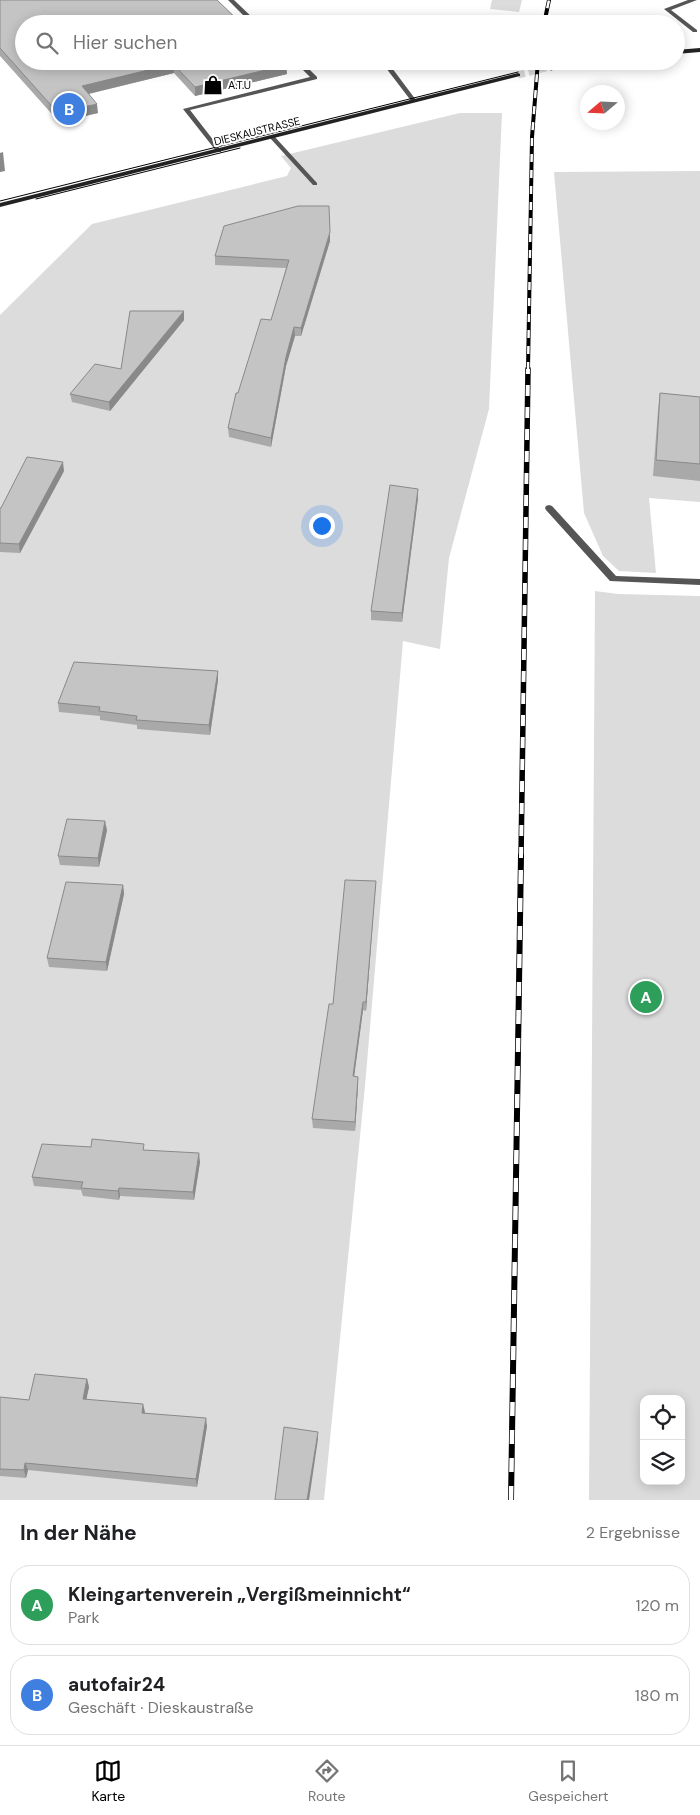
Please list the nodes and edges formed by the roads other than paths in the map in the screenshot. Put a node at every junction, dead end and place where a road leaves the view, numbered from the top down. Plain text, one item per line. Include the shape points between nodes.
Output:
1 (231, 0) edge
2 (694, 0) edge
3 (247, 15) edge
4 (675, 15) edge
5 (685, 23) edge
6 (696, 31) dead end
7 (700, 50) edge
8 (685, 51) edge
9 (307, 70) edge
10 (391, 70) edge
11 (518, 75) tunnel mouth
12 (414, 101) junction
13 (272, 137) junction
14 (219, 151) junction
15 (315, 184) dead end
16 (0, 205) edge
17 (549, 508) dead end
18 (700, 582) edge

1 - 3 lane
2 - 4 lane via 667,9
5 - 6 lane
7 - 8 main road
9 - 14 lane via 315,78 186,109
10 - 12 lane
11 - 12 main road, DIESKAUSTRASSE
12 - 13 main road, DIESKAUSTRASSE
13 - 14 main road, DIESKAUSTRASSE
13 - 15 lane
14 - 16 main road, DIESKAUSTRASSE
17 - 18 lane via 614,579

